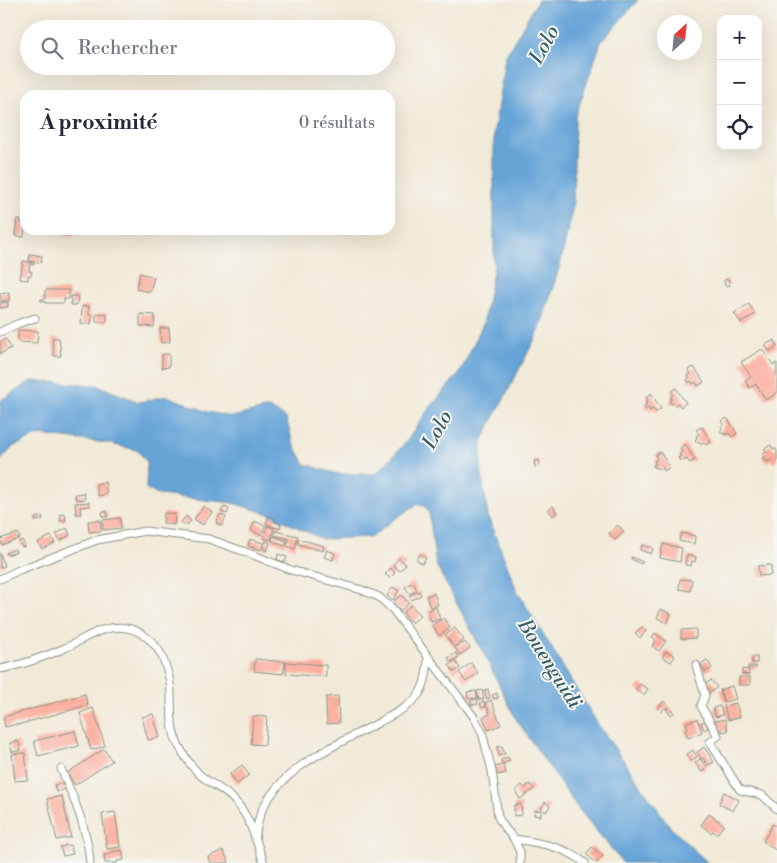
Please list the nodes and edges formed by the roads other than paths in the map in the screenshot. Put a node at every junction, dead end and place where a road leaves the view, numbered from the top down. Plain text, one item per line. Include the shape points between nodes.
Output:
1 (35, 318) dead end
2 (0, 332) edge
3 (0, 579) edge
4 (428, 658) junction
5 (696, 665) dead end
6 (0, 669) edge
7 (61, 769) dead end
8 (777, 810) edge
9 (255, 838) junction
10 (514, 839) junction
11 (90, 863) edge
12 (264, 863) edge
13 (520, 863) edge
14 (585, 863) edge

1 - 2 street
3 - 4 street via 97,540 145,532 209,539 291,570 379,597 394,610
4 - 9 street via 423,687 413,701 319,754 284,780 263,808
4 - 10 street via 462,699 482,732 492,771 498,817
5 - 8 street via 705,695 701,706 718,736 710,742 740,790 762,795
6 - 9 street via 35,660 106,629 134,630 149,638 158,648 170,683 176,741 200,775 242,809
7 - 11 street via 80,818
9 - 12 street
10 - 13 street via 520,852
10 - 14 street via 561,849

